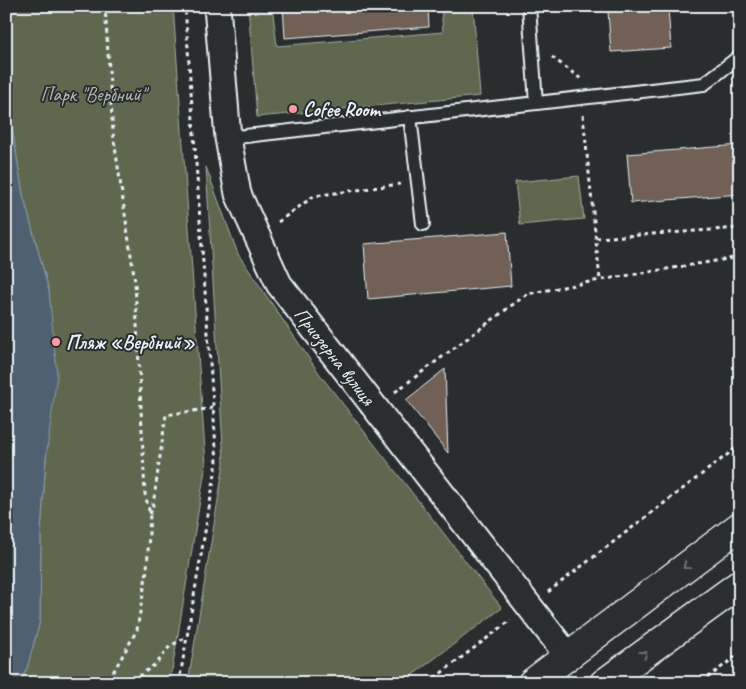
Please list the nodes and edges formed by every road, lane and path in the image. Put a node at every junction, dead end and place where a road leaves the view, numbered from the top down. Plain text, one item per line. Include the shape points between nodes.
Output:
1 (105, 6) edge
2 (185, 6) edge
3 (217, 6) edge
4 (529, 6) edge
5 (532, 42) junction
6 (740, 56) edge
7 (603, 96) junction
8 (581, 98) junction
9 (536, 103) junction
10 (410, 117) junction
11 (228, 138) junction
12 (418, 181) junction
13 (423, 224) dead end
14 (272, 226) dead end
15 (740, 228) edge
16 (596, 238) junction
17 (740, 257) edge
18 (600, 280) junction
19 (390, 396) dead end
20 (213, 408) junction
21 (740, 445) edge
22 (150, 514) junction
23 (740, 526) edge
24 (740, 584) edge
25 (529, 606) junction
26 (186, 637) junction
27 (740, 653) edge
28 (568, 656) junction
29 (107, 683) edge
30 (134, 683) edge
31 (179, 683) edge
32 (428, 683) edge
33 (532, 683) edge
34 (604, 683) edge
35 (701, 683) edge

1 - 22 path via 113,134 135,282 145,494
2 - 20 path
3 - 11 street, Приозерна вулиця
4 - 5 lane
5 - 7 path
5 - 9 lane
6 - 7 lane via 704,84
7 - 8 lane
8 - 9 lane
8 - 16 path
9 - 10 lane
10 - 11 lane
10 - 12 lane
11 - 25 street, Приозерна вулиця via 238,194 279,284
12 - 13 lane
12 - 14 path via 314,196
15 - 16 path
16 - 18 path
17 - 18 path
18 - 19 path via 527,294
20 - 22 path via 166,415 154,505
20 - 26 path via 217,462
21 - 25 path
22 - 29 path via 147,570 137,630
23 -> 28 main road
34 -> 24 main road
25 - 28 street, Приозерна вулиця
25 - 32 path
26 - 30 path via 170,646 157,663
26 - 31 path
27 - 35 path
28 - 33 main road

